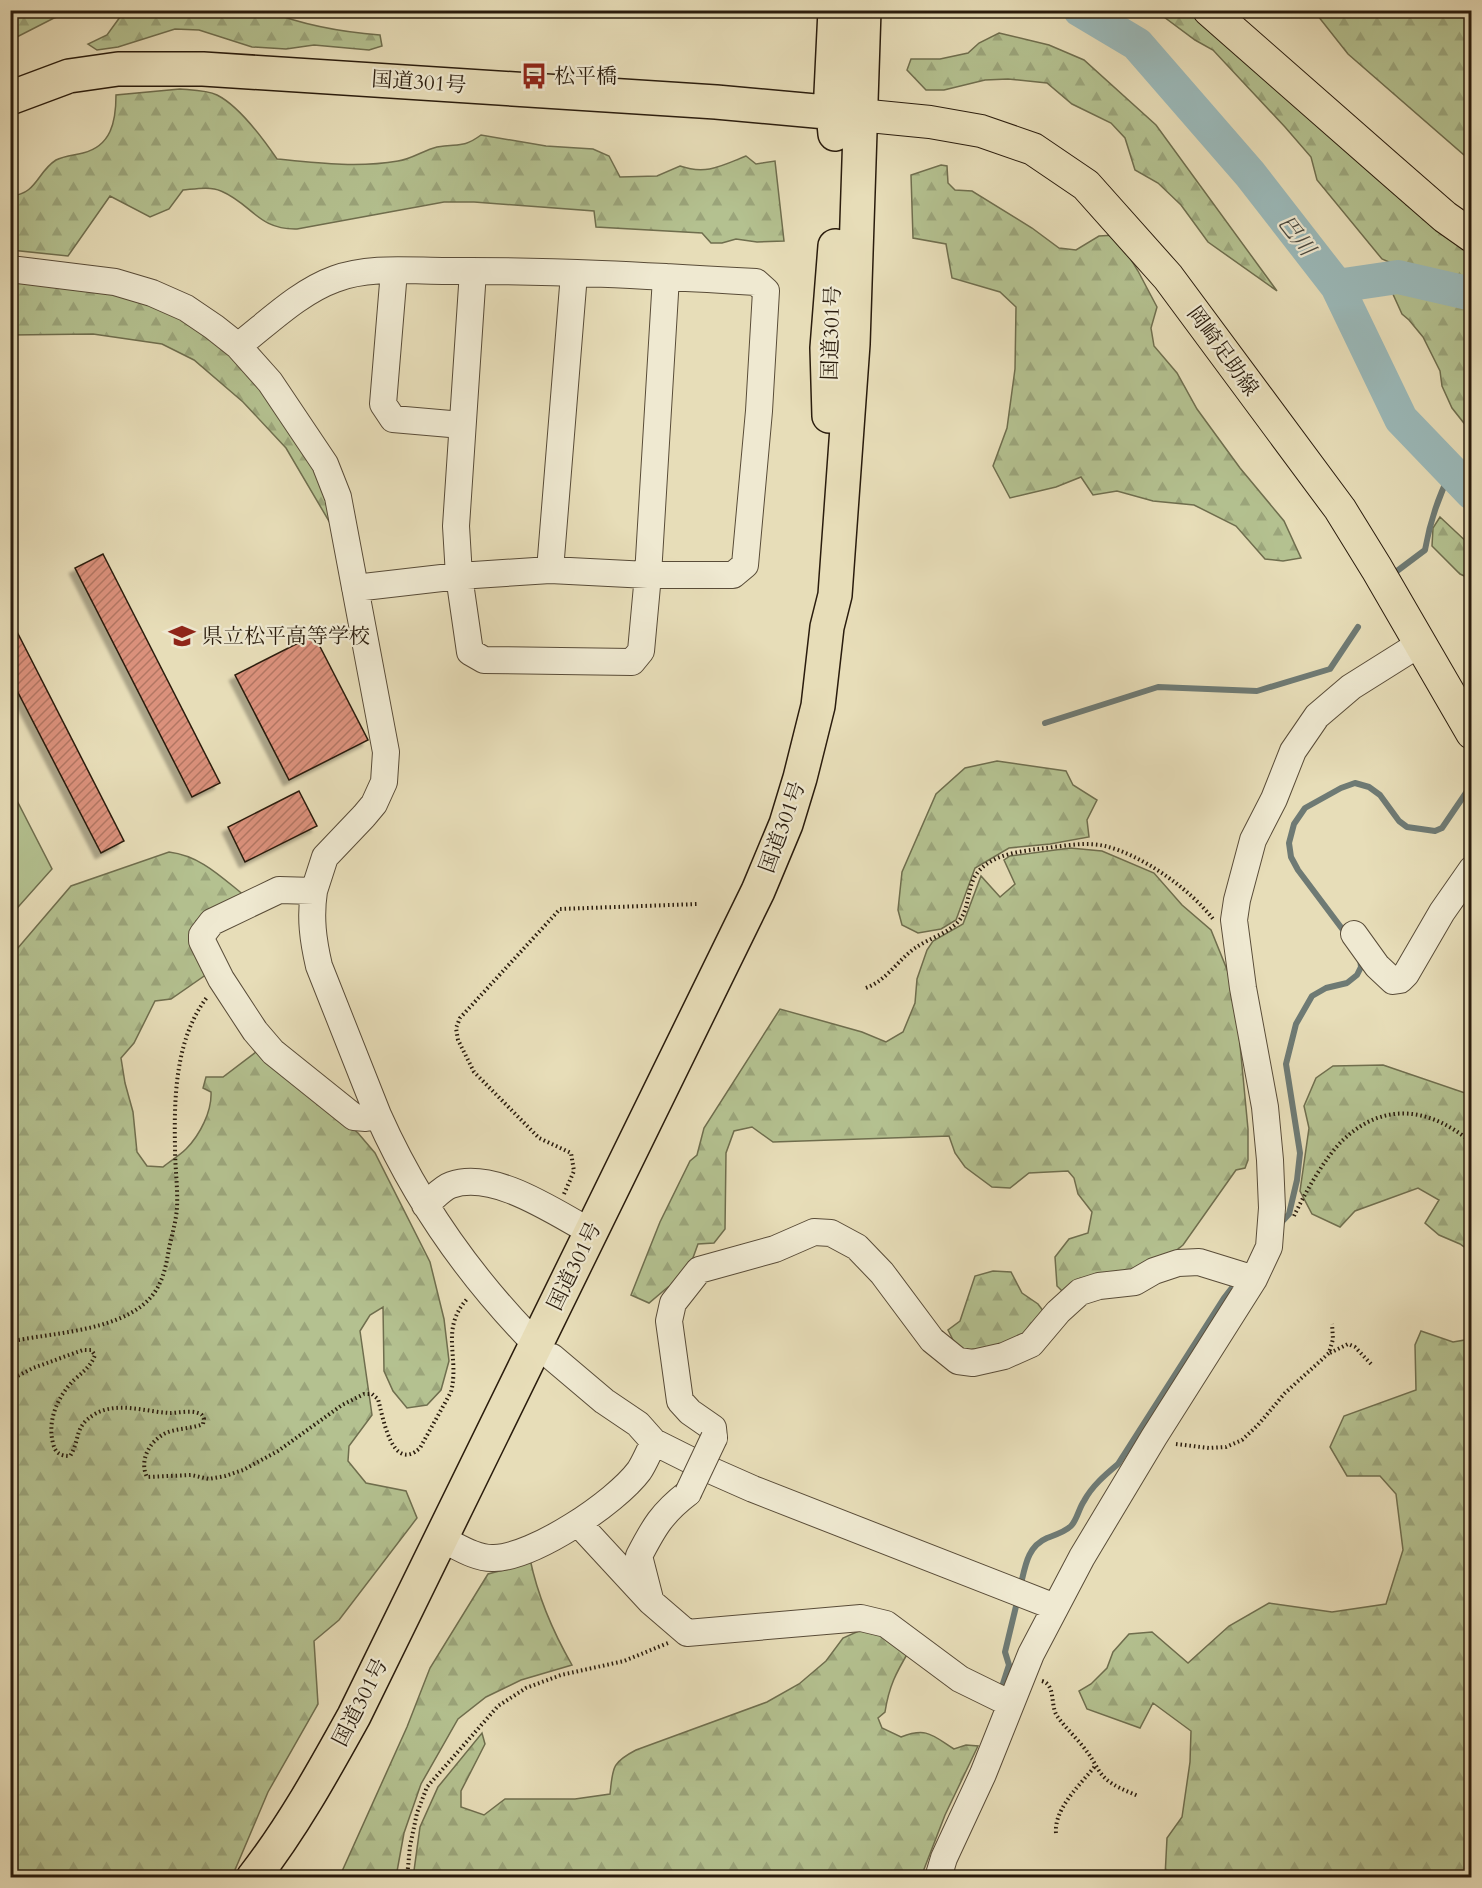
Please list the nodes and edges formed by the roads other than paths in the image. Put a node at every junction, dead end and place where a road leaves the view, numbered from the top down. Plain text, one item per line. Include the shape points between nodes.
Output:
1 (836, 10) edge
2 (864, 10) edge
3 (1209, 10) edge
4 (10, 98) edge
5 (846, 104) junction
6 (1472, 236) edge
7 (10, 269) edge
8 (394, 271) junction
9 (473, 271) junction
10 (574, 274) junction
11 (666, 277) junction
12 (238, 346) junction
13 (462, 425) junction
14 (550, 570) junction
15 (648, 575) junction
16 (459, 576) junction
17 (355, 588) junction
18 (1421, 643) junction
19 (1472, 734) edge
20 (1472, 869) edge
21 (314, 891) junction
22 (1354, 933) dead end
23 (378, 1115) junction
24 (425, 1205) junction
25 (591, 1232) junction
26 (1254, 1279) junction
27 (526, 1334) dead end
28 (552, 1357) dead end
29 (654, 1442) junction
30 (578, 1523) junction
31 (442, 1539) junction
32 (651, 1602) junction
33 (1055, 1607) junction
34 (1011, 1704) junction
35 (253, 1878) edge
36 (938, 1878) edge

1 - 5 highway, 国道301号
2 - 5 highway, 国道301号
3 - 6 main road
4 - 5 highway, 国道301号 via 69,76 118,69 202,69 680,99
5 - 18 main road, 岡崎足助線 via 981,131 1033,149 1086,185 1168,277 1340,509
5 - 25 highway, 国道301号 via 836,138 835,255 827,348 829,486 824,605 827,627 818,706 786,824 758,891
7 - 12 street via 115,282 152,293 186,308
8 - 9 street
8 - 12 street via 364,273 315,286
8 - 13 street via 383,404 393,418
9 - 10 street
9 - 13 street
10 - 11 street
10 - 14 street
11 - 15 street
11 - 15 street via 756,282 766,291 759,411 745,565 733,575
12 - 17 street via 270,382 325,464 338,497
13 - 16 street via 456,526
14 - 15 street
14 - 16 street
15 - 16 street via 641,651 632,662 484,660 470,652
16 - 17 street
17 - 21 street via 386,752 384,782 374,804 325,857
18 - 19 main road, 岡崎足助線
18 - 26 street via 1350,687 1317,716 1293,751 1243,872 1234,920 1236,944 1265,1107 1271,1196 1269,1244
20 - 22 street via 1400,980 1393,981 1377,966
21 - 23 street via 311,915 319,966
21 - 23 street via 279,890 212,922 202,940 221,979 273,1052 354,1117
23 - 24 street
24 - 25 street via 450,1185 501,1185
24 - 27 street via 481,1284
25 - 31 highway, 国道301号
26 - 32 street, bridge via 1199,1262 1178,1263 1135,1282 1099,1286 1080,1293 1031,1344 1004,1356 973,1362 958,1361 932,1340 882,1273 857,1247 831,1233 814,1232 775,1249 699,1270 673,1303 669,1321 680,1401 713,1428 714,1438 688,1493 657,1523 639,1556
26 - 33 street via 1154,1437
28 - 29 street via 638,1424
29 - 30 street via 639,1471
29 - 33 street via 753,1489
30 - 31 street via 516,1554 492,1558
30 - 32 street
31 - 35 highway, 国道301号 via 354,1716 274,1851
32 - 34 street via 687,1633 861,1618 886,1624 960,1679
33 - 34 street via 1030,1654
34 - 36 street

